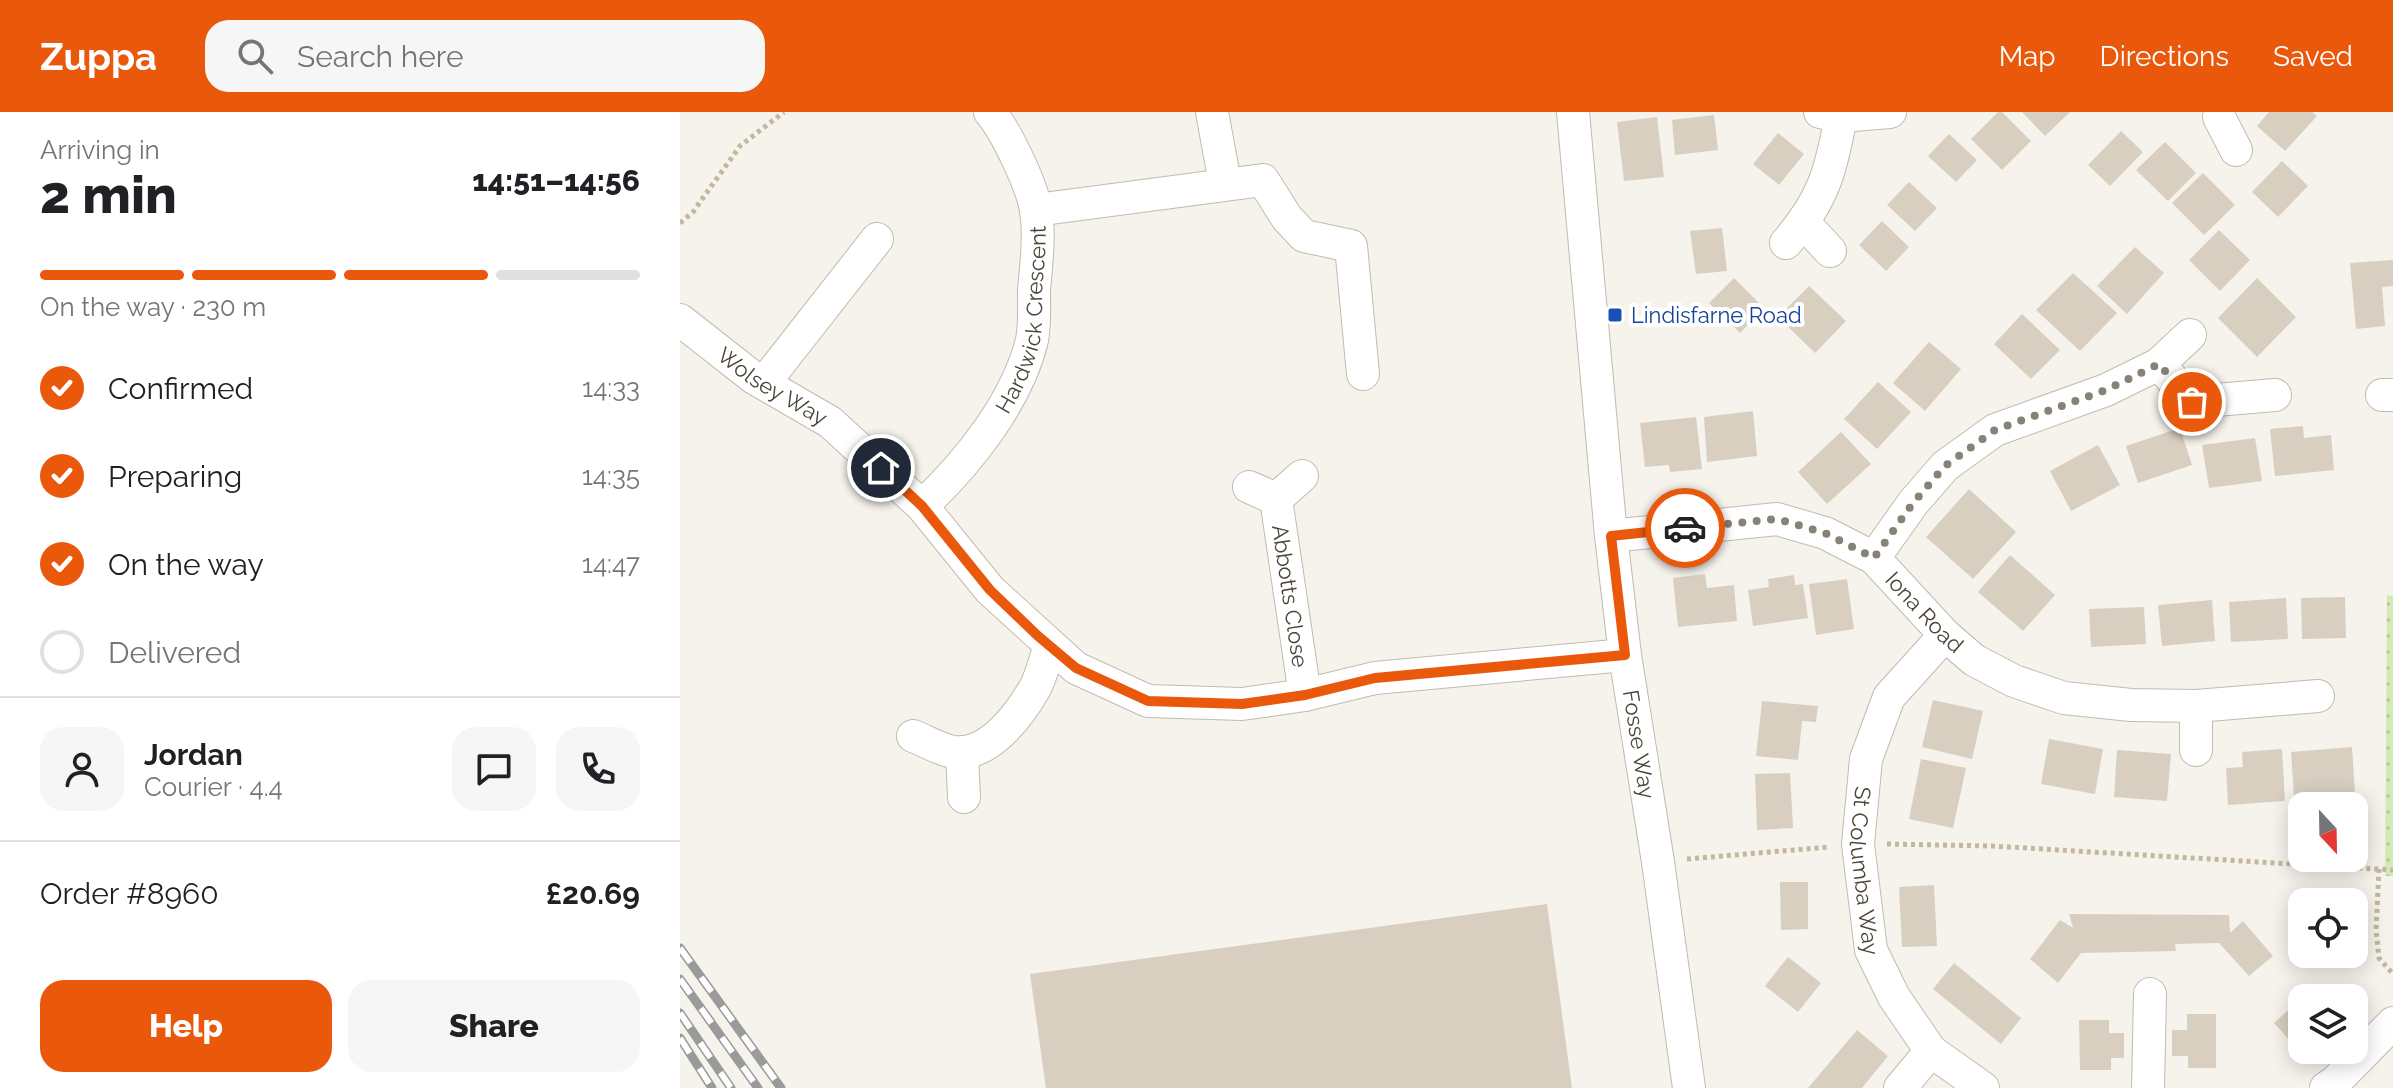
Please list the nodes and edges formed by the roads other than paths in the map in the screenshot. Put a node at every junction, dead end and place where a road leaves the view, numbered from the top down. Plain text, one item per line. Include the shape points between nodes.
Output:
1 (990, 112) edge
2 (1212, 112) edge
3 (1573, 112) edge
4 (1890, 112) edge
5 (1831, 114) edge
6 (2219, 117) dead end
7 (2236, 150) dead end
8 (1225, 183) junction
9 (1036, 210) junction
10 (877, 239) dead end
11 (1830, 251) dead end
12 (680, 320) edge
13 (2190, 335) dead end
14 (2159, 364) junction
15 (1363, 374) dead end
16 (764, 383) junction
17 (2275, 395) dead end
18 (1302, 476) dead end
19 (922, 506) junction
20 (1611, 536) junction
21 (1874, 558) junction
22 (1945, 635) junction
23 (1050, 646) junction
24 (1625, 655) junction
25 (1305, 695) junction
26 (2318, 696) dead end
27 (2196, 706) junction
28 (913, 736) dead end
29 (2196, 750) dead end
30 (962, 752) junction
31 (964, 797) dead end
32 (2150, 994) dead end
33 (2393, 1023) edge
34 (1931, 1051) junction
35 (2333, 1086) edge
36 (1689, 1088) edge
37 (1900, 1088) edge
38 (1983, 1088) edge
39 (2148, 1088) edge

1 - 9 street, Hardwick Crescent via 1016,154
2 - 8 street
3 - 20 street, Fosse Way
4 - 5 street
5 - 11 street via 1824,189 1795,233
6 - 7 street
8 - 9 street
8 - 15 street via 1263,180 1304,236 1351,246
9 - 19 street, Hardwick Crescent via 1032,339 1016,381 987,433
10 - 16 street
12 - 16 street, Wolsey Way
13 - 14 street
14 - 17 street via 2192,402
14 - 21 street via 2106,390 1995,430 1945,466
16 - 19 street, Wolsey Way via 830,422
18 - 25 street, Abbotts Close via 1262,493
19 - 23 street, Wolsey Way via 990,590
20 - 21 street, Iona Road via 1777,519 1825,533
20 - 24 street, Fosse Way
21 - 22 street, Iona Road
22 - 27 street, Iona Road via 1974,660 2064,698
22 - 34 street, St Columba Way via 1889,697 1866,759 1858,844 1871,950 1894,997
23 - 25 street, Wolsey Way via 1076,668 1148,701 1242,704
23 - 30 street via 1036,686 1016,716 985,744
24 - 25 street, Wolsey Way via 1375,678
24 - 36 street, Fosse Way
26 - 27 street, Iona Road
27 - 29 street
28 - 30 street
30 - 31 street
32 - 39 street
33 - 35 street
34 - 37 street
34 - 38 street, St Columba Way

